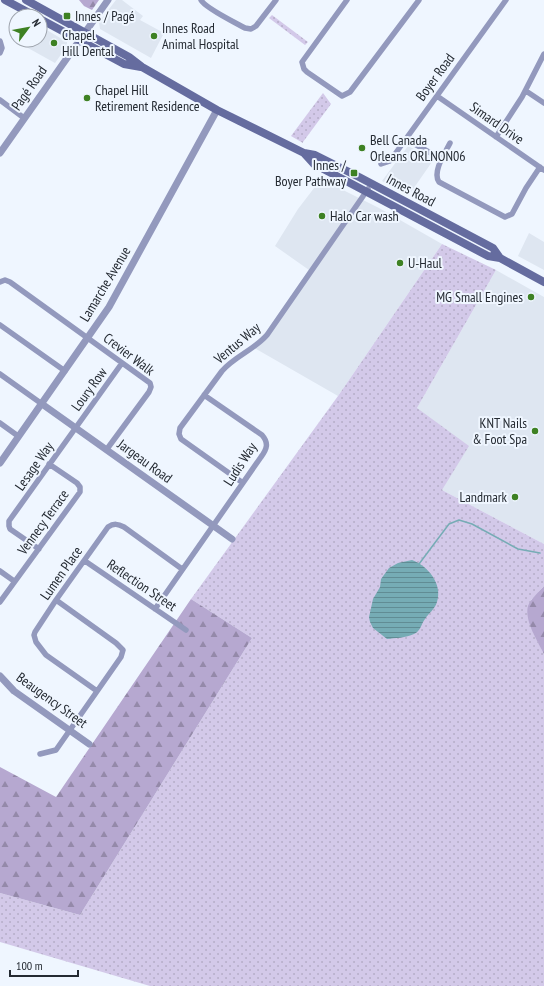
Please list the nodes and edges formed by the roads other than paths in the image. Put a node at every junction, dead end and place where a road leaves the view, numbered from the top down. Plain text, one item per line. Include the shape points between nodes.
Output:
1 (6, 0) edge
2 (27, 0) edge
3 (108, 0) edge
4 (201, 0) edge
5 (276, 0) edge
6 (347, 0) edge
7 (419, 0) edge
8 (506, 0) edge
9 (20, 8) edge
10 (48, 23) edge
11 (85, 33) junction
12 (80, 40) junction
13 (0, 41) edge
14 (0, 54) edge
15 (544, 54) edge
16 (142, 67) junction
17 (526, 90) junction
18 (437, 96) junction
19 (0, 100) edge
20 (544, 103) edge
21 (217, 110) junction
22 (24, 118) junction
23 (496, 137) junction
24 (406, 139) junction
25 (450, 144) dead end
26 (0, 152) edge
27 (304, 153) junction
28 (441, 159) junction
29 (381, 164) dead end
30 (542, 168) edge
31 (372, 184) junction
32 (366, 191) junction
33 (500, 258) junction
34 (0, 282) edge
35 (544, 282) edge
36 (0, 325) edge
37 (88, 338) junction
38 (122, 363) junction
39 (65, 371) junction
40 (0, 374) edge
41 (204, 395) junction
42 (42, 404) junction
43 (0, 423) edge
44 (75, 428) junction
45 (18, 436) junction
46 (107, 449) junction
47 (0, 463) edge
48 (49, 464) junction
49 (243, 483) junction
50 (213, 525) junction
51 (232, 539) dead end
52 (39, 549) junction
53 (85, 561) junction
54 (182, 569) junction
55 (0, 571) edge
56 (14, 581) junction
57 (56, 600) junction
58 (0, 602) edge
59 (155, 609) junction
60 (186, 630) dead end
61 (0, 676) edge
62 (97, 691) junction
63 (69, 730) junction
64 (90, 744) dead end
65 (40, 754) dead end

1 - 9 main road
2 - 11 main road, Innes Road
3 - 11 street, Pagé Road
4 - 5 street via 245,28 251,29
6 - 7 street via 302,62 307,72 342,96 350,92
8 - 18 street, Boyer Road
10 - 12 main road, Innes Road
11 - 12 street, Pagé Road
11 - 16 main road, Innes Road via 129,56
12 - 16 main road, Innes Road via 124,64
12 - 22 street, Pagé Road
13 - 14 street
15 - 17 street
16 - 21 main road, Innes Road
17 - 20 street
17 - 23 street
18 - 23 street, Simard Drive
18 - 24 street, Boyer Road
19 - 22 street
21 - 27 main road, Innes Road
21 - 37 street, Lamarche Avenue via 114,298
22 - 26 street, Pagé Road
23 - 30 street, Simard Drive
24 - 28 street
24 - 29 street, Boyer Road via 390,161
25 - 28 street
27 - 31 main road, Innes Road via 315,155
27 - 32 main road, Innes Road via 314,164
28 - 30 street via 436,172 439,182 505,217 512,214 526,188
31 - 32 street, Ventus Way
31 - 33 main road, Innes Road via 493,248
32 - 33 main road, Innes Road via 488,256
32 - 41 street, Ventus Way via 267,335 224,368
33 - 35 main road, Innes Road
34 - 37 street, Crevier Walk via 10,282
36 - 39 street
37 - 38 street, Crevier Walk
37 - 39 street, Lamarche Avenue
38 - 44 street, Loury Row
38 - 46 street, Crevier Walk via 150,383 151,387
39 - 42 street, Lamarche Avenue
40 - 42 street
41 - 49 street, Ludis Way via 260,434 267,442 266,450
41 - 49 street, Ventus Way via 182,425 180,436
42 - 44 street, Jargeau Road
42 - 45 street, Lamarche Avenue
43 - 45 street
44 - 46 street, Jargeau Road
44 - 48 street, Lesage Way
45 - 47 street, Lamarche Avenue
46 - 50 street, Jargeau Road
48 - 52 street, Lesage Way via 8,526
48 - 52 street, Vennecy Terrace via 78,483 80,492
49 - 50 street, Ludis Way
50 - 51 street, Jargeau Road
50 - 54 street, Ludis Way
52 - 56 street, Vennecy Terrace
53 - 54 street, Lumen Place via 108,528 115,524 124,527
53 - 57 street, Lumen Place
53 - 59 street, Reflection Street
54 - 59 street, Ludis Way
55 - 56 street
56 - 58 street, Vennecy Terrace
57 - 62 street, Lumen Place via 35,632 36,642 46,655
57 - 62 street via 123,650 121,657
59 - 60 street, Reflection Street
61 - 63 street, Beaugency Street via 14,691
62 - 63 street
63 - 64 street, Beaugency Street
63 - 65 street via 56,750

